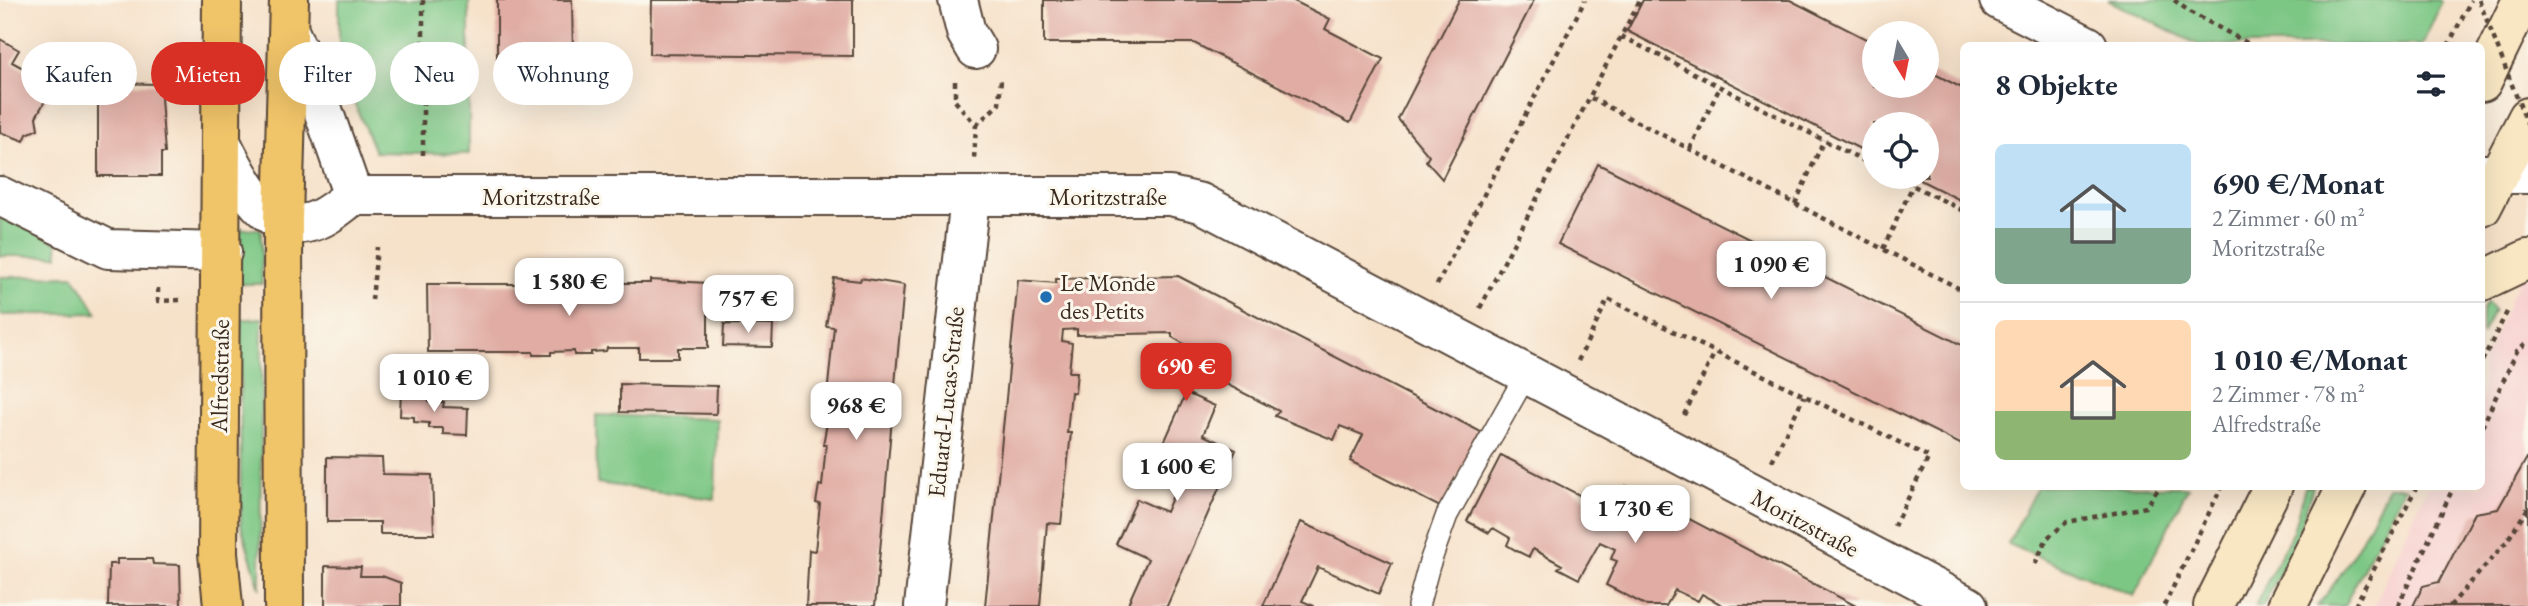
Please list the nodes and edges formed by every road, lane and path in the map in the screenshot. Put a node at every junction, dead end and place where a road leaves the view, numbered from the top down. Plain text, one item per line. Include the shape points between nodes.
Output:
1 (222, 0) edge
2 (423, 0) edge
3 (958, 0) edge
4 (1585, 0) edge
5 (1640, 0) edge
6 (1999, 0) edge
7 (2174, 0) edge
8 (2471, 0) edge
9 (2479, 0) edge
10 (2522, 0) edge
11 (290, 16) edge
12 (1621, 36) junction
13 (2080, 42) edge
14 (2246, 42) edge
15 (2450, 42) edge
16 (976, 49) junction
17 (2485, 76) edge
18 (1720, 87) junction
19 (1591, 98) junction
20 (2528, 117) edge
21 (976, 125) junction
22 (2528, 126) edge
23 (1824, 140) junction
24 (223, 146) junction
25 (1690, 149) junction
26 (1862, 160) edge
27 (423, 166) dead end
28 (2497, 182) edge
29 (1912, 189) edge
30 (1919, 189) edge
31 (0, 196) edge
32 (353, 197) junction
33 (970, 198) junction
34 (2528, 201) edge
35 (1796, 204) junction
36 (1960, 209) edge
37 (283, 220) junction
38 (377, 247) dead end
39 (1883, 249) junction
40 (222, 252) junction
41 (2528, 259) edge
42 (2485, 280) edge
43 (1436, 288) dead end
44 (1960, 289) edge
45 (372, 300) dead end
46 (1478, 312) dead end
47 (2528, 341) edge
48 (1715, 352) junction
49 (1577, 364) dead end
50 (1526, 375) junction
51 (1804, 396) junction
52 (1682, 419) dead end
53 (2485, 421) edge
54 (1770, 466) dead end
55 (2157, 490) edge
56 (2220, 490) edge
57 (2271, 490) edge
58 (2345, 490) edge
59 (2415, 490) edge
60 (2452, 490) edge
61 (2528, 508) edge
62 (1892, 530) dead end
63 (2035, 564) dead end
64 (223, 606) edge
65 (284, 606) edge
66 (924, 606) edge
67 (1419, 606) edge
68 (1968, 606) edge
69 (2164, 606) edge
70 (2213, 606) edge
71 (2287, 606) edge
72 (2355, 606) edge
73 (2398, 606) edge
74 (2450, 606) edge

1 - 24 main road, Alfredstraße
2 - 27 path
3 - 16 street via 966,32
4 - 43 path
5 - 12 path
6 - 13 street
7 - 14 path
8 - 15 path
9 - 22 path, bridge
10 - 17 main road
11 - 32 street
11 - 37 main road
12 - 18 path
12 - 19 path
16 - 21 path via 955,80 955,101
16 - 21 path via 1001,77 999,104
18 - 23 path
18 - 25 path
19 - 25 path
19 - 46 path
20 - 28 main road
21 - 33 path
23 - 26 path
23 - 35 path
24 - 37 street, Alfredstraße via 244,187 266,211
24 - 40 main road, Alfredstraße
25 - 35 path
28 - 34 street
29 - 39 path
30 - 36 path
31 - 40 street via 108,249
32 - 33 street, Moritzstraße
32 - 37 street via 312,222
33 - 50 street, Moritzstraße via 1170,195 1201,203
33 - 66 street, Eduard-Lucas-Straße
35 - 39 path
37 - 65 main road
38 - 45 path
39 - 44 path
40 - 64 main road, Alfredstraße via 218,553
41 - 42 main road
47 - 53 path via 2517,351
48 - 49 path via 1608,299
48 - 51 path
48 - 52 path
50 - 67 lane via 1447,515
50 - 68 street, Moritzstraße
51 - 54 path
51 - 62 path via 1929,457
55 - 63 path via 2146,507 2067,522 2047,537
56 - 69 path
57 - 70 main road
58 - 71 main road
59 - 72 path
60 - 73 path, bridge
61 - 74 path via 2507,541

